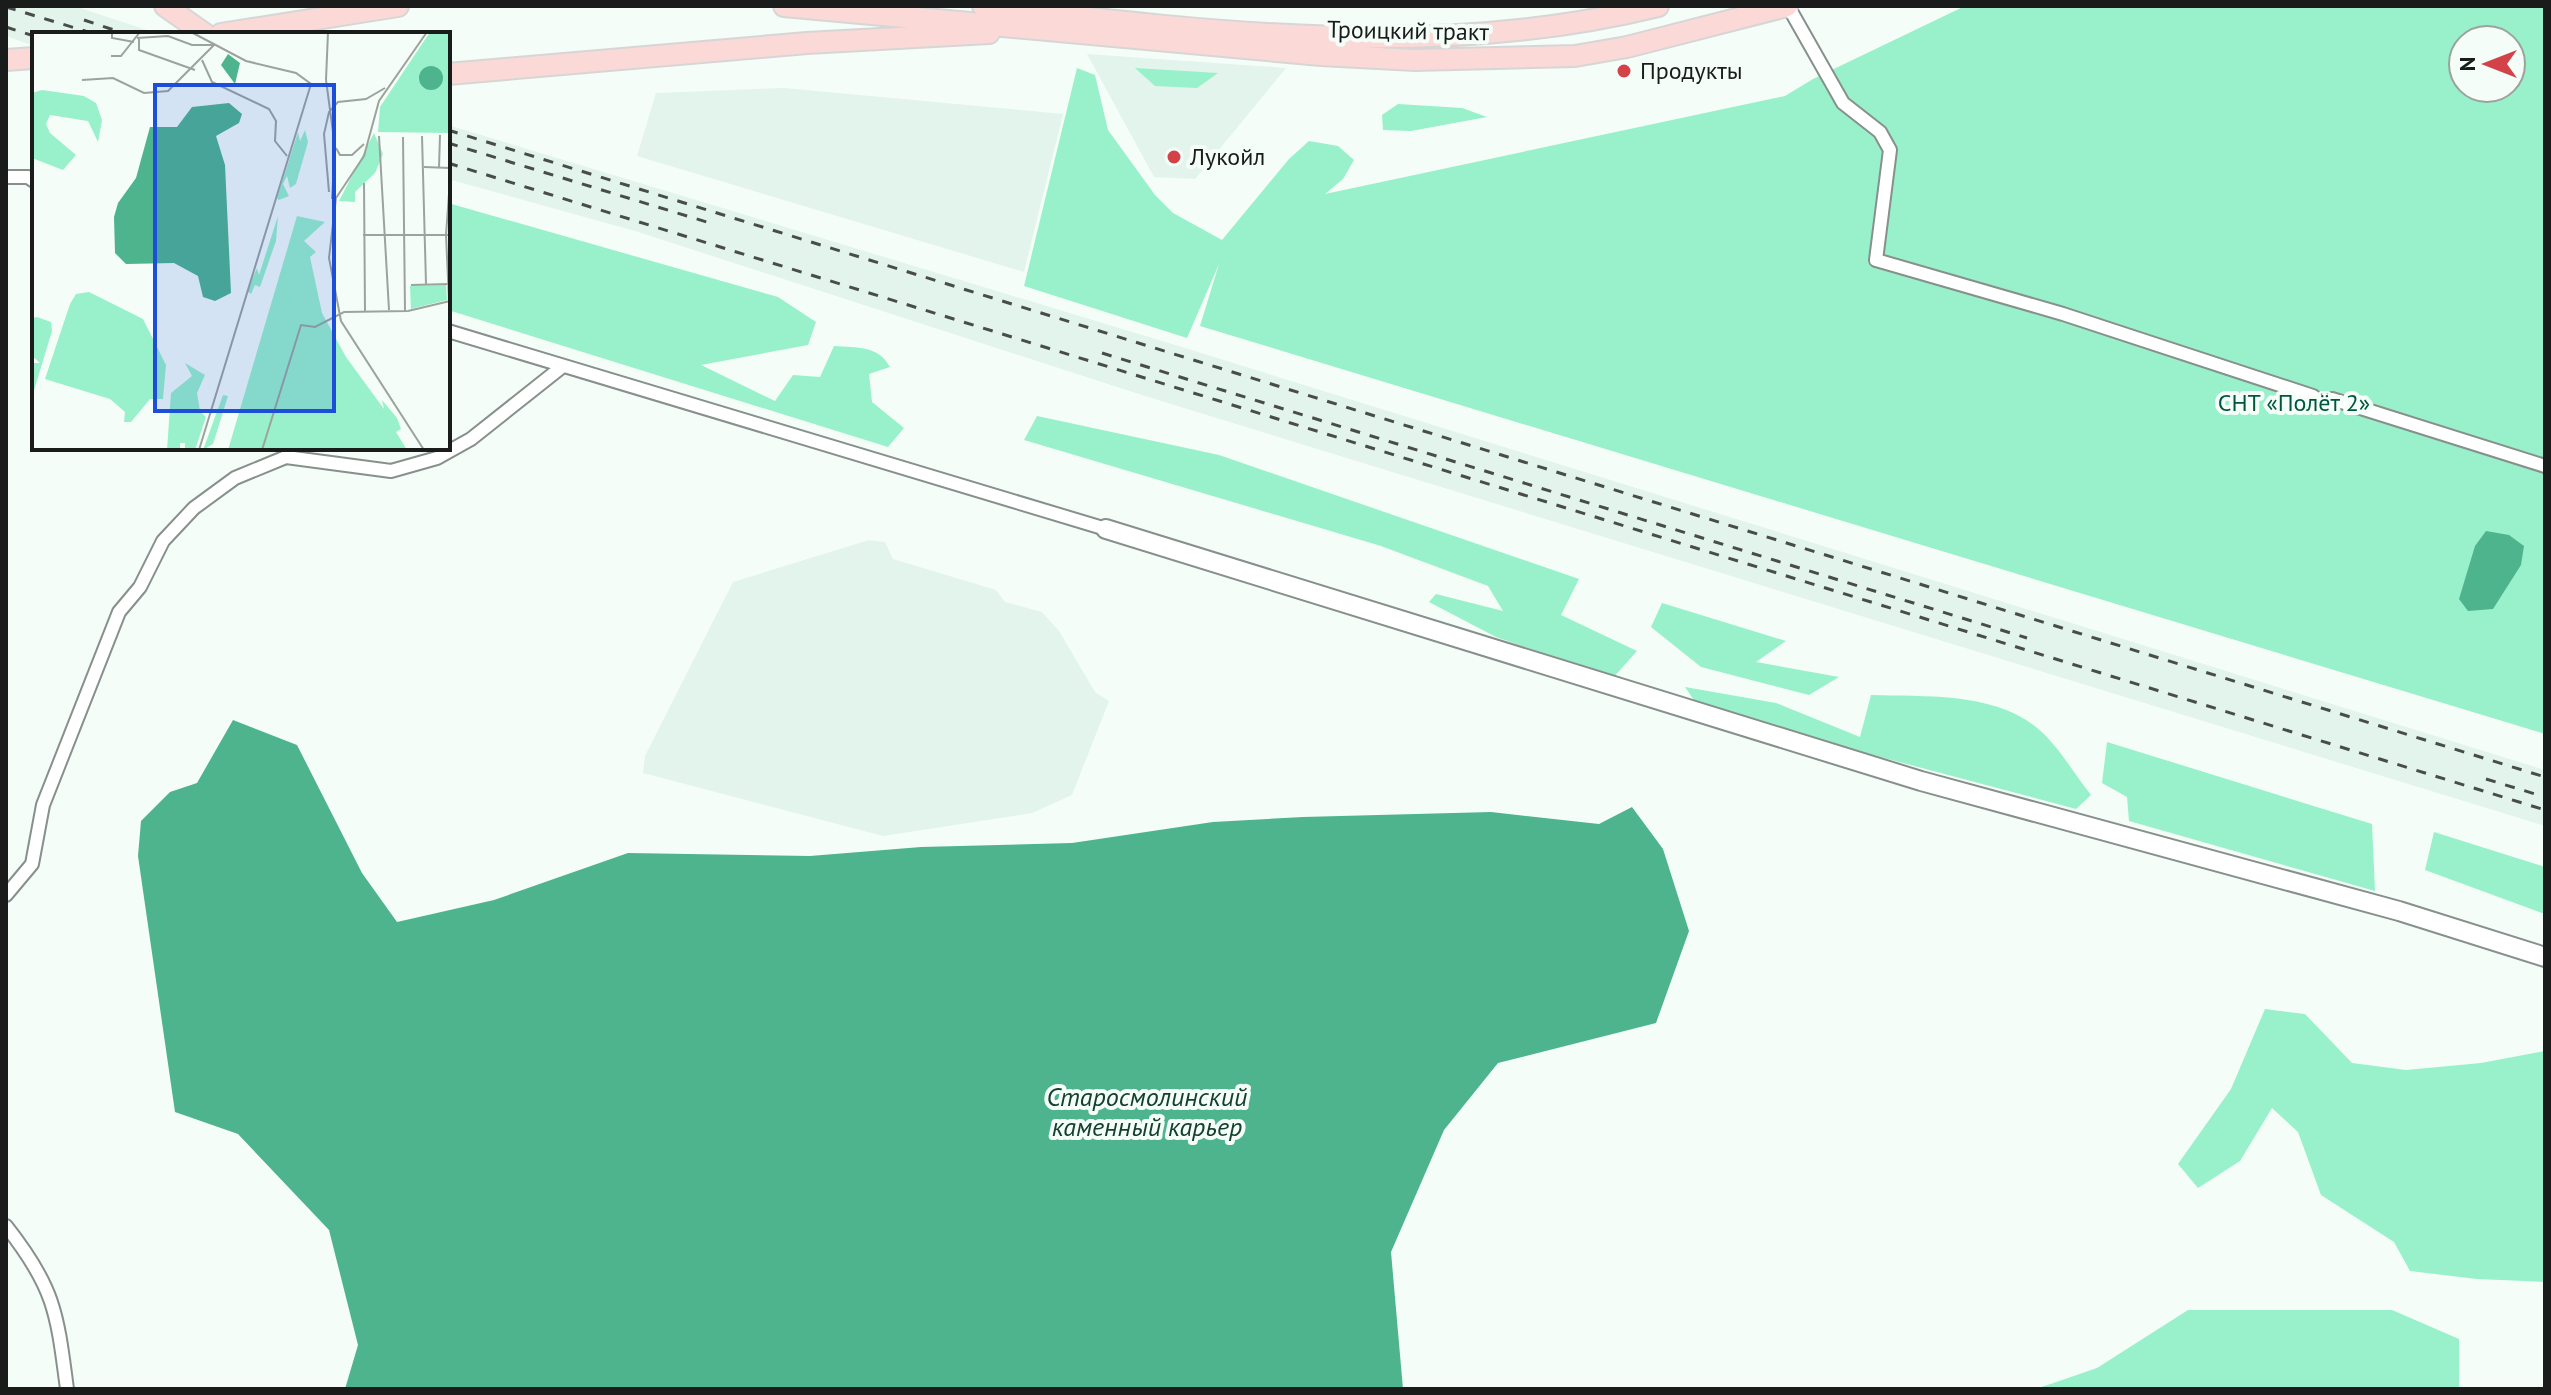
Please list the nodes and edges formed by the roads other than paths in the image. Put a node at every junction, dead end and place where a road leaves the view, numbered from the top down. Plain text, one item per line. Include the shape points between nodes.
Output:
1 (165, 6) edge
2 (398, 6) edge
3 (784, 6) edge
4 (983, 6) edge
5 (1658, 6) edge
6 (1787, 6) edge
7 (1032, 28) junction
8 (202, 32) edge
9 (234, 32) edge
10 (32, 58) edge
11 (6, 60) edge
12 (450, 74) edge
13 (6, 177) edge
14 (32, 180) edge
15 (450, 332) edge
16 (563, 366) junction
17 (2545, 466) edge
18 (1106, 529) joint
19 (6, 895) edge
20 (2545, 957) edge
21 (6, 1226) edge
22 (67, 1389) edge

1 - 8 main road
2 - 9 main road
3 - 7 main road, Троицкий тракт
4 - 5 main road, Троицкий тракт via 1130,22 1415,39 1558,27
6 - 7 main road, Троицкий тракт via 1627,47 1531,59 1321,55
6 - 17 street via 1843,103 1880,132 1890,150 1876,260 2063,314 2322,403 2332,399
7 - 12 main road
10 - 11 main road
13 - 14 street
15 - 16 street
16 - 18 street
16 - 19 street via 471,439 437,458 391,471 286,457 235,478 194,508 163,541 140,587 119,612 43,805 32,864
18 - 20 street via 1921,781 2399,911
21 - 22 street via 35,1263 53,1299

